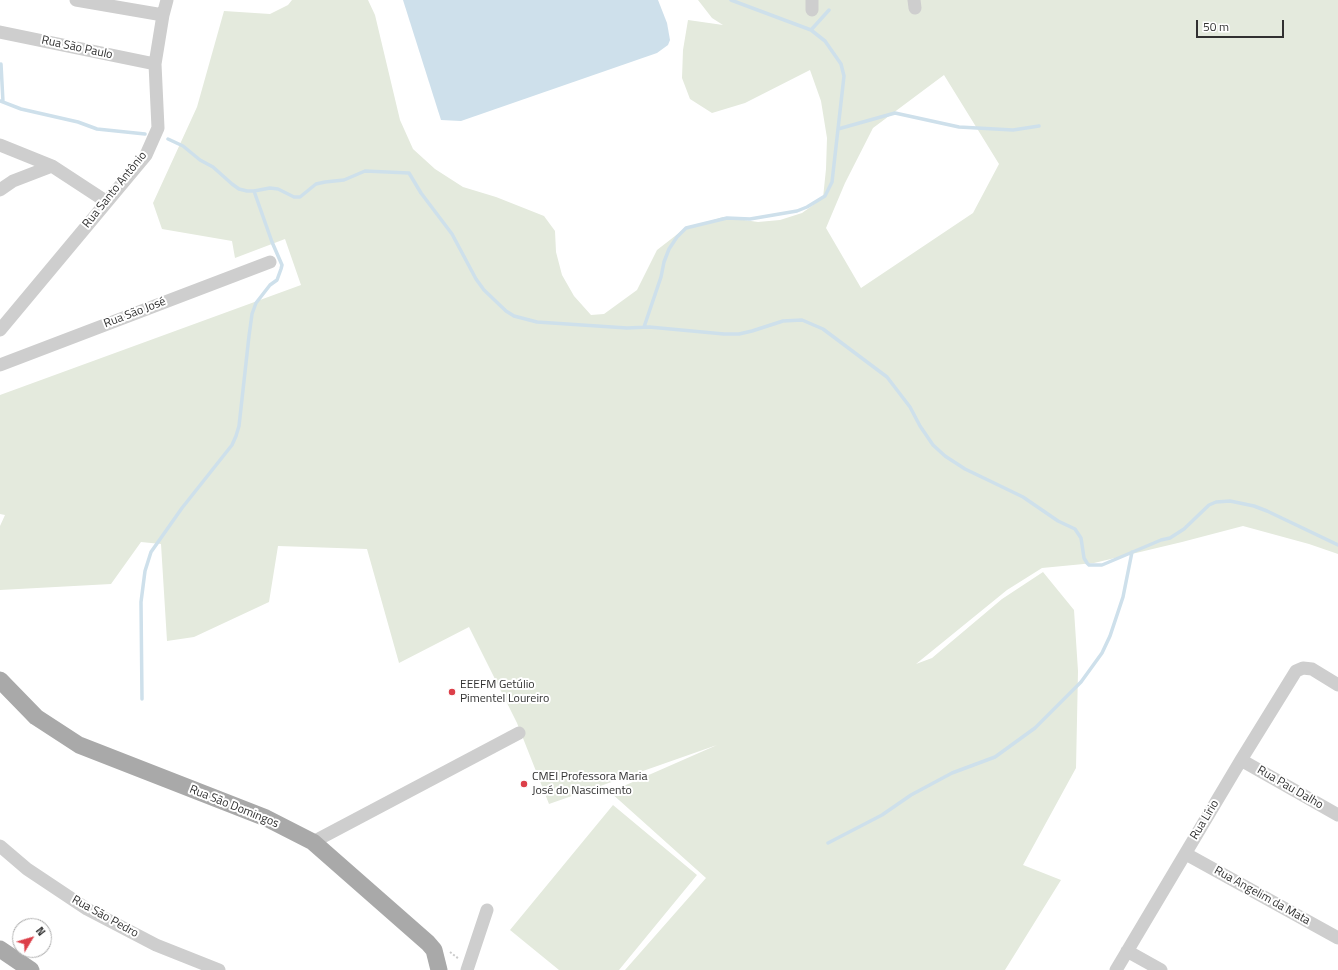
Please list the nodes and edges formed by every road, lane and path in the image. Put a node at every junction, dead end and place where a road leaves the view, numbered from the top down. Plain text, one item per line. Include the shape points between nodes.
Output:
1 (76, 0) edge
2 (167, 0) edge
3 (163, 15) junction
4 (0, 32) edge
5 (155, 64) junction
6 (0, 145) edge
7 (52, 166) junction
8 (0, 190) edge
9 (107, 202) junction
10 (270, 262) dead end
11 (0, 330) edge
12 (0, 365) edge
13 (0, 680) edge
14 (1338, 685) edge
15 (519, 733) dead end
16 (1242, 760) junction
17 (1338, 815) edge
18 (313, 842) junction
19 (0, 846) edge
20 (1186, 854) junction
21 (487, 910) dead end
22 (1338, 938) edge
23 (0, 948) edge
24 (1127, 951) junction
25 (31, 970) edge
26 (219, 970) edge
27 (439, 970) edge
28 (467, 970) edge
29 (1116, 970) edge
30 (1161, 970) edge

1 - 3 street
2 - 3 street, Rua Santo Antônio
3 - 5 street, Rua Santo Antônio
4 - 5 street, Rua São Paulo
5 - 9 street, Rua Santo Antônio via 158,128 146,155
6 - 7 street
7 - 8 street via 12,181
7 - 9 street
9 - 11 street, Rua Santo Antônio
10 - 12 street, Rua São José
13 - 18 main road, Rua São Domingos via 36,717 79,745 266,818
14 - 16 street, Rua Lírio via 1312,669 1303,668 1296,672
15 - 18 street
16 - 17 street, Rua Pau Dalho
16 - 20 street, Rua Lírio
18 - 27 main road, Rua São Domingos via 428,943 434,950
19 - 26 street, Rua São Pedro via 27,869 87,909 156,944
20 - 22 street, Rua Angelim da Mata
20 - 24 street, Rua Lírio
21 - 28 street
23 - 25 main road
24 - 29 street, Rua Lírio
24 - 30 street

